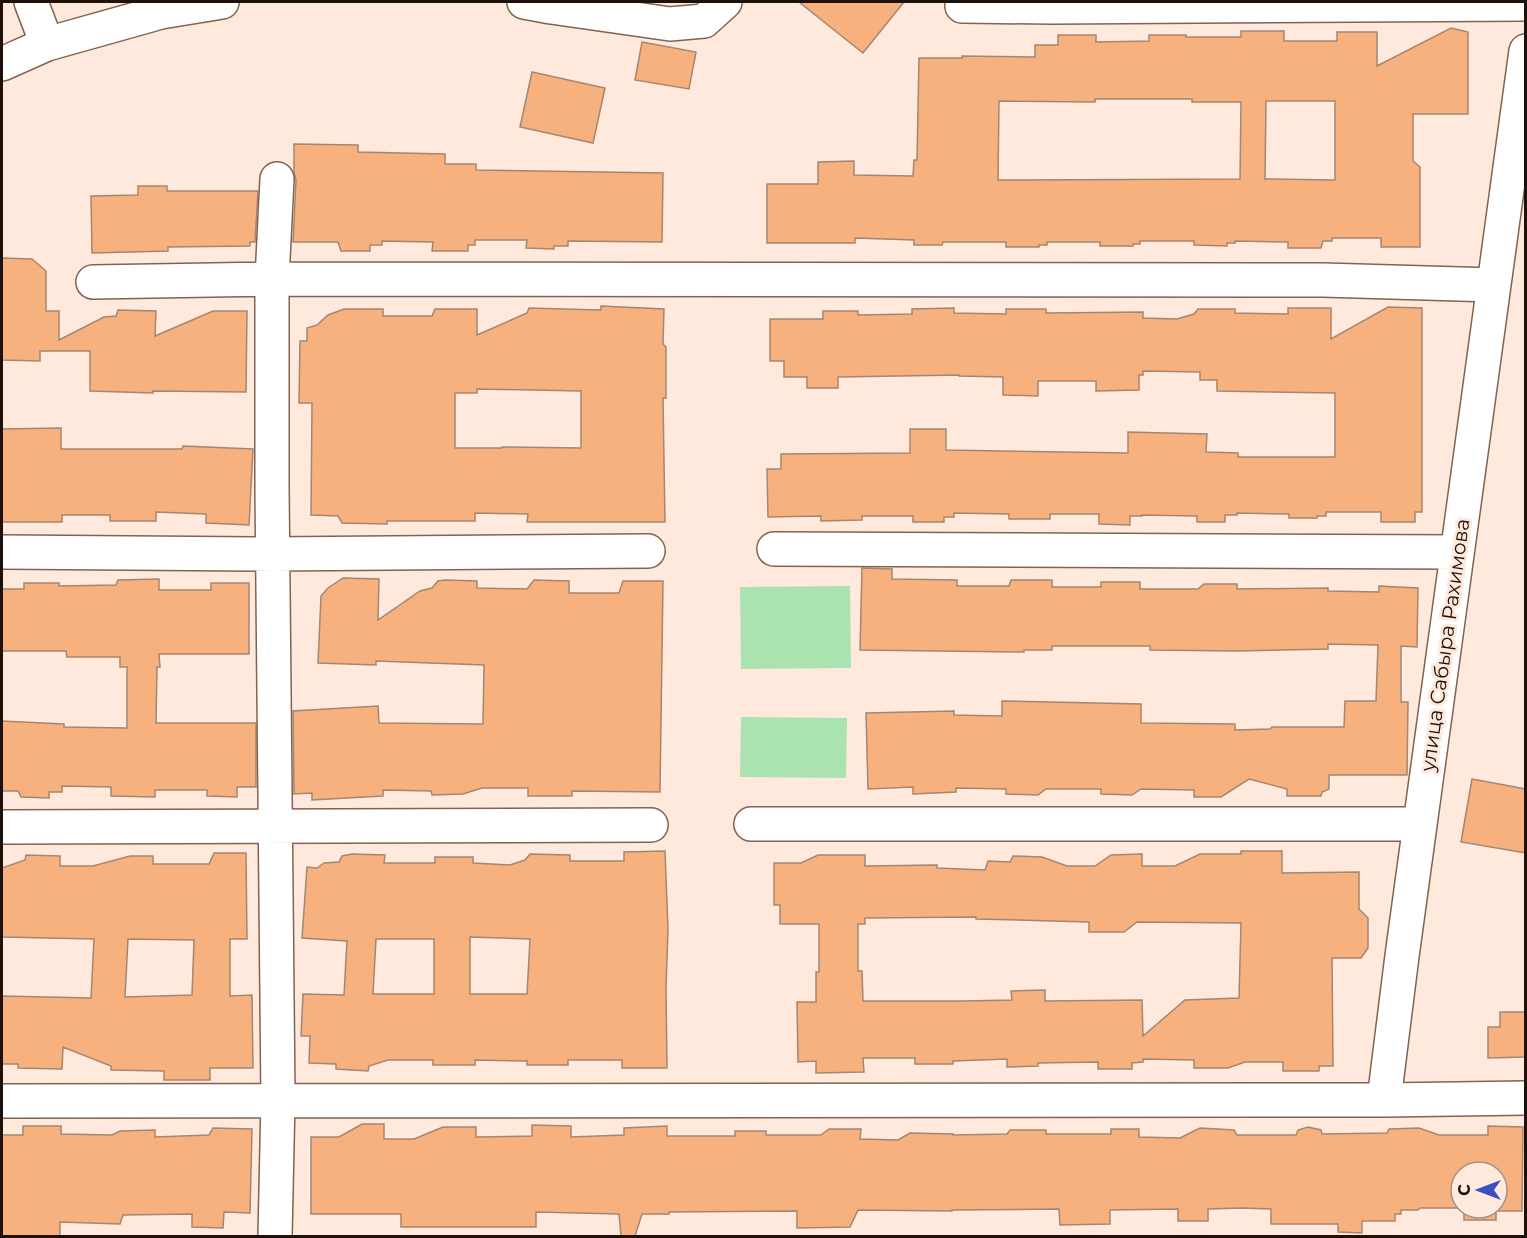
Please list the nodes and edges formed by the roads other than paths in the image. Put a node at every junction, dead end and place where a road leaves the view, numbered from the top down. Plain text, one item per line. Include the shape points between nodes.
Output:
1 (31, 2) edge
2 (222, 2) edge
3 (524, 2) edge
4 (725, 2) edge
5 (1526, 4) edge
6 (962, 6) dead end
7 (47, 44) junction
8 (1526, 51) edge
9 (2, 63) edge
10 (277, 179) dead end
11 (272, 279) junction
12 (93, 282) dead end
13 (1494, 285) junction
14 (774, 549) dead end
15 (648, 550) dead end
16 (2, 552) edge
17 (1458, 552) junction
18 (272, 554) junction
19 (751, 824) dead end
20 (1420, 824) junction
21 (651, 825) dead end
22 (2, 826) edge
23 (275, 826) junction
24 (1526, 1098) edge
25 (278, 1100) junction
26 (1384, 1100) junction
27 (2, 1101) edge
28 (275, 1236) edge

1 - 7 street
2 - 7 street via 161,12
3 - 4 street via 670,24 704,21
5 - 6 street
7 - 9 street
8 - 13 street, улица Сабыра Рахимова
10 - 11 street
11 - 12 street
11 - 13 street via 1311,280
11 - 18 street
13 - 17 street, улица Сабыра Рахимова
14 - 17 street
15 - 18 street
16 - 18 street
17 - 20 street, улица Сабыра Рахимова
18 - 23 street
19 - 20 street
20 - 26 street, улица Сабыра Рахимова
21 - 23 street
22 - 23 street
23 - 25 street
24 - 26 street
25 - 26 street
25 - 27 street
25 - 28 street

